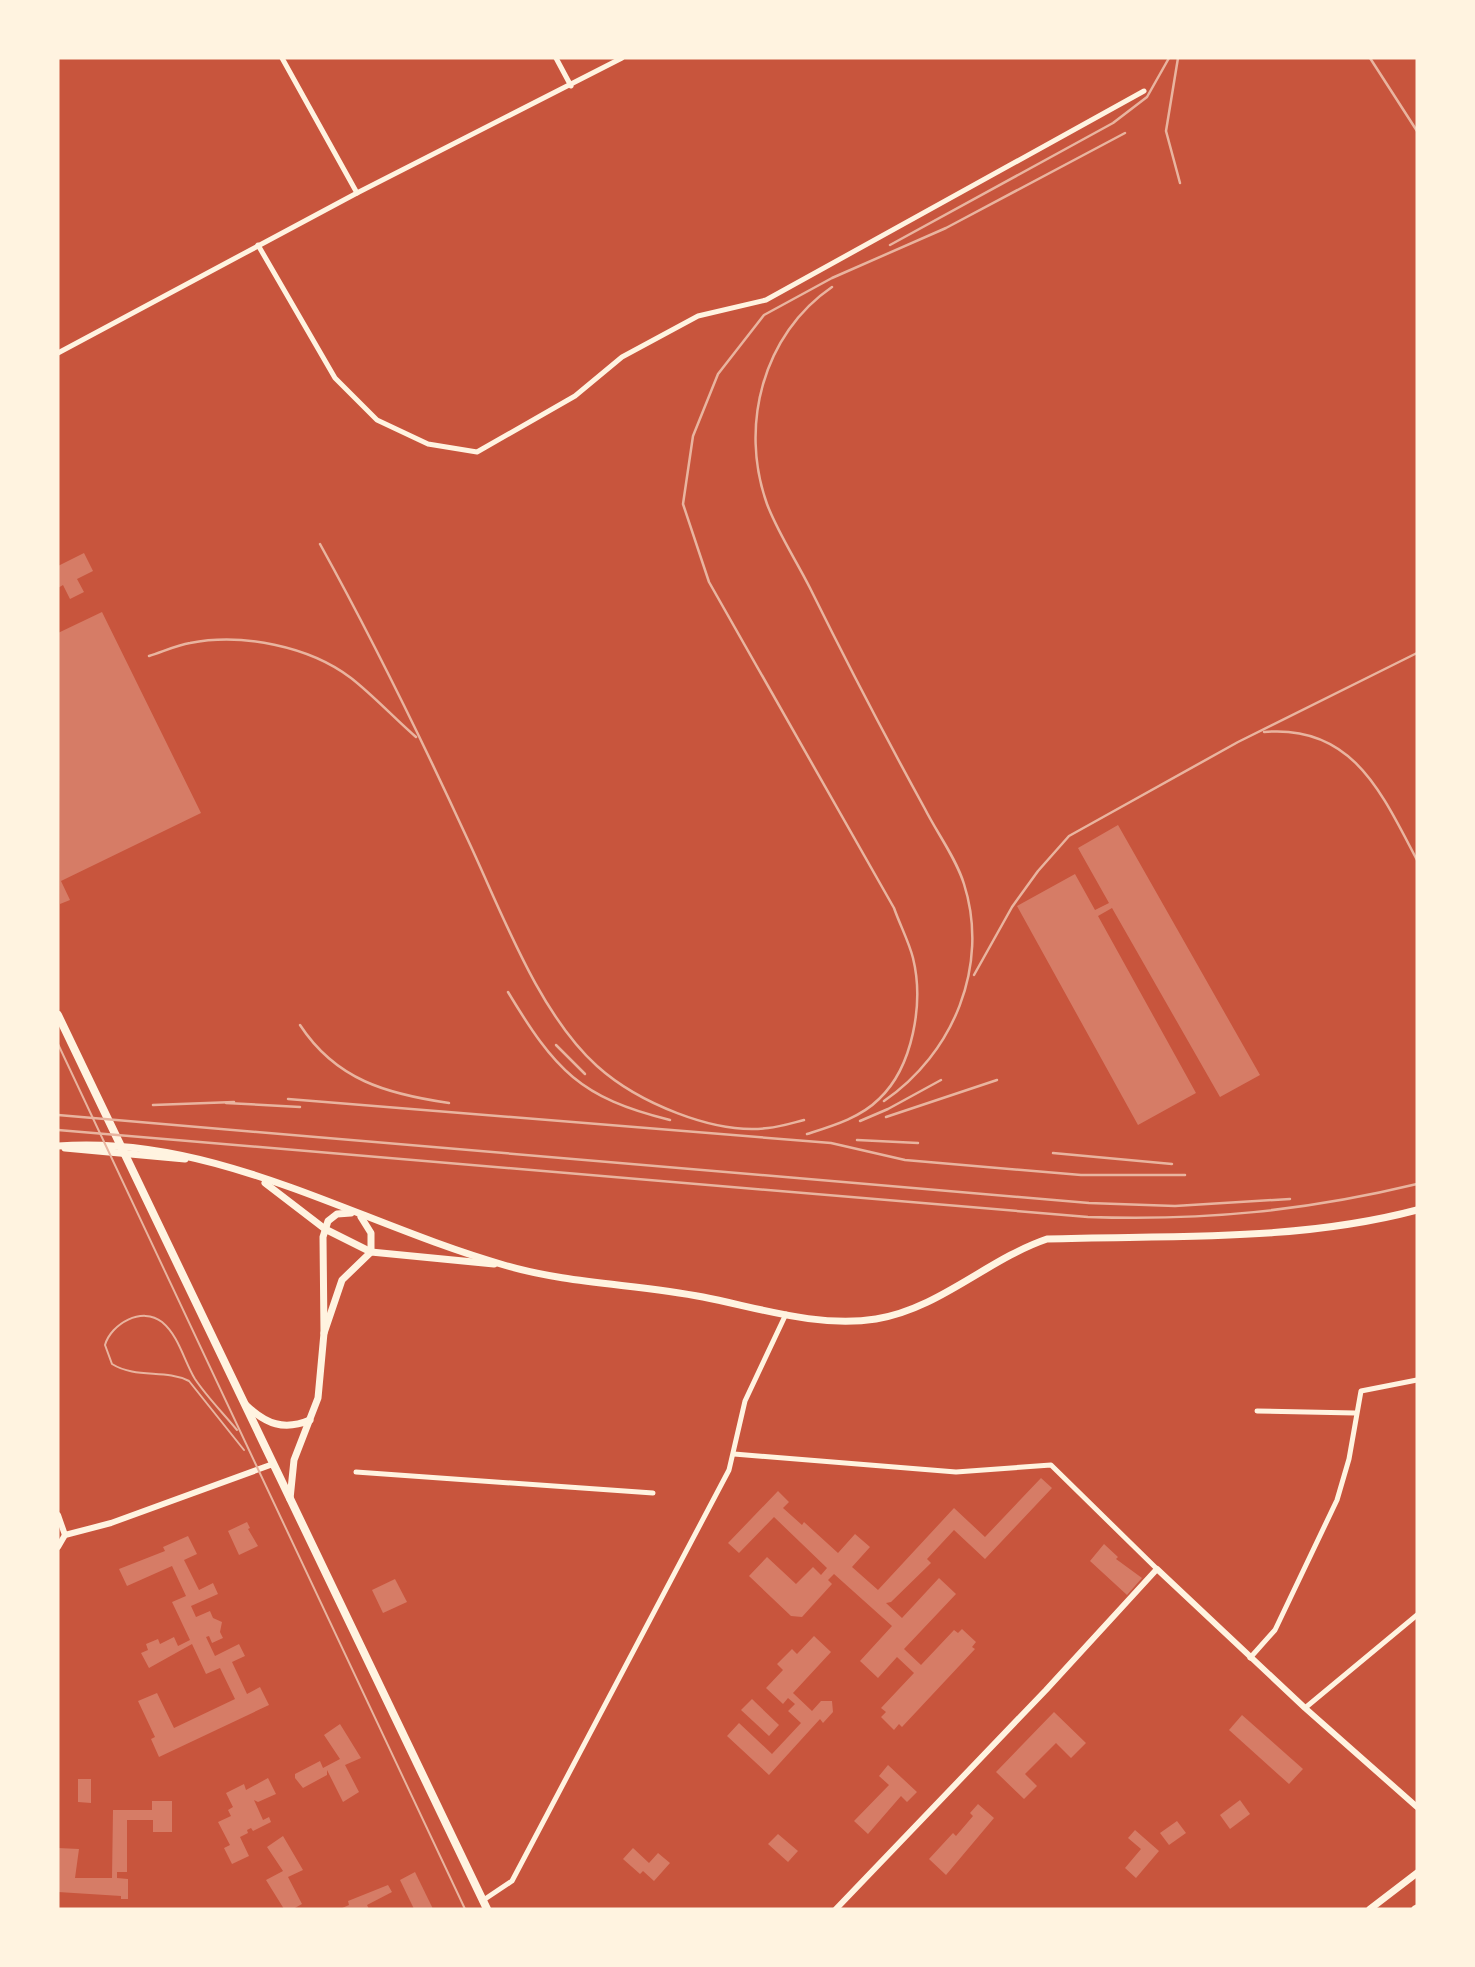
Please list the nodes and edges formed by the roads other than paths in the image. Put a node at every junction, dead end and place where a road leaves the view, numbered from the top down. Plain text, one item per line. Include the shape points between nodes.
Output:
1 (282, 58) edge
2 (555, 58) edge
3 (622, 58) edge
4 (571, 86) junction
5 (1144, 91) dead end
6 (357, 193) junction
7 (258, 245) junction
8 (58, 353) edge
9 (58, 1016) edge
10 (58, 1146) edge
11 (259, 1179) junction
12 (1417, 1210) edge
13 (357, 1213) junction
14 (324, 1229) junction
15 (371, 1252) junction
16 (505, 1266) junction
17 (786, 1314) junction
18 (324, 1333) junction
19 (1417, 1380) edge
20 (241, 1401) junction
21 (1257, 1411) dead end
22 (1355, 1413) junction
23 (311, 1419) junction
24 (734, 1454) junction
25 (273, 1464) junction
26 (356, 1472) dead end
27 (653, 1493) dead end
28 (290, 1499) junction
29 (58, 1515) edge
30 (65, 1535) junction
31 (58, 1547) edge
32 (1157, 1569) junction
33 (1417, 1615) edge
34 (1250, 1658) junction
35 (1305, 1709) junction
36 (1417, 1807) edge
37 (1417, 1873) edge
38 (484, 1905) edge
39 (836, 1909) edge
40 (1370, 1909) edge

1 - 6 street
2 - 4 street
3 - 4 street
4 - 6 street
5 - 7 street via 766,300 698,316 622,357 575,396 477,452 428,444 377,420 335,378
6 - 7 street
7 - 8 street
9 - 20 main road
10 - 11 main road via 211,1162
11 - 13 main road
11 - 14 main road
12 - 17 main road via 1272,1234 1047,1239 899,1314 849,1322
13 - 14 main road via 337,1214
13 - 15 main road via 371,1233
13 - 16 main road
14 - 15 main road
14 - 18 main road
15 - 16 main road
15 - 18 main road via 342,1280
16 - 17 main road
17 - 24 street via 745,1401
18 - 23 main road via 318,1398
19 - 22 street via 1361,1391
20 - 23 main road via 279,1426 296,1426
20 - 25 main road
21 - 22 street
22 - 34 street via 1337,1500 1275,1630
23 - 28 main road via 294,1460
24 - 32 street via 956,1472 1051,1465
24 - 38 street via 512,1881
25 - 28 main road
25 - 30 street via 111,1523
26 - 27 street
28 - 38 main road
29 - 30 street
30 - 31 street
32 - 34 street
32 - 39 street
33 - 35 street
34 - 35 street
35 - 36 street
37 - 40 main road

